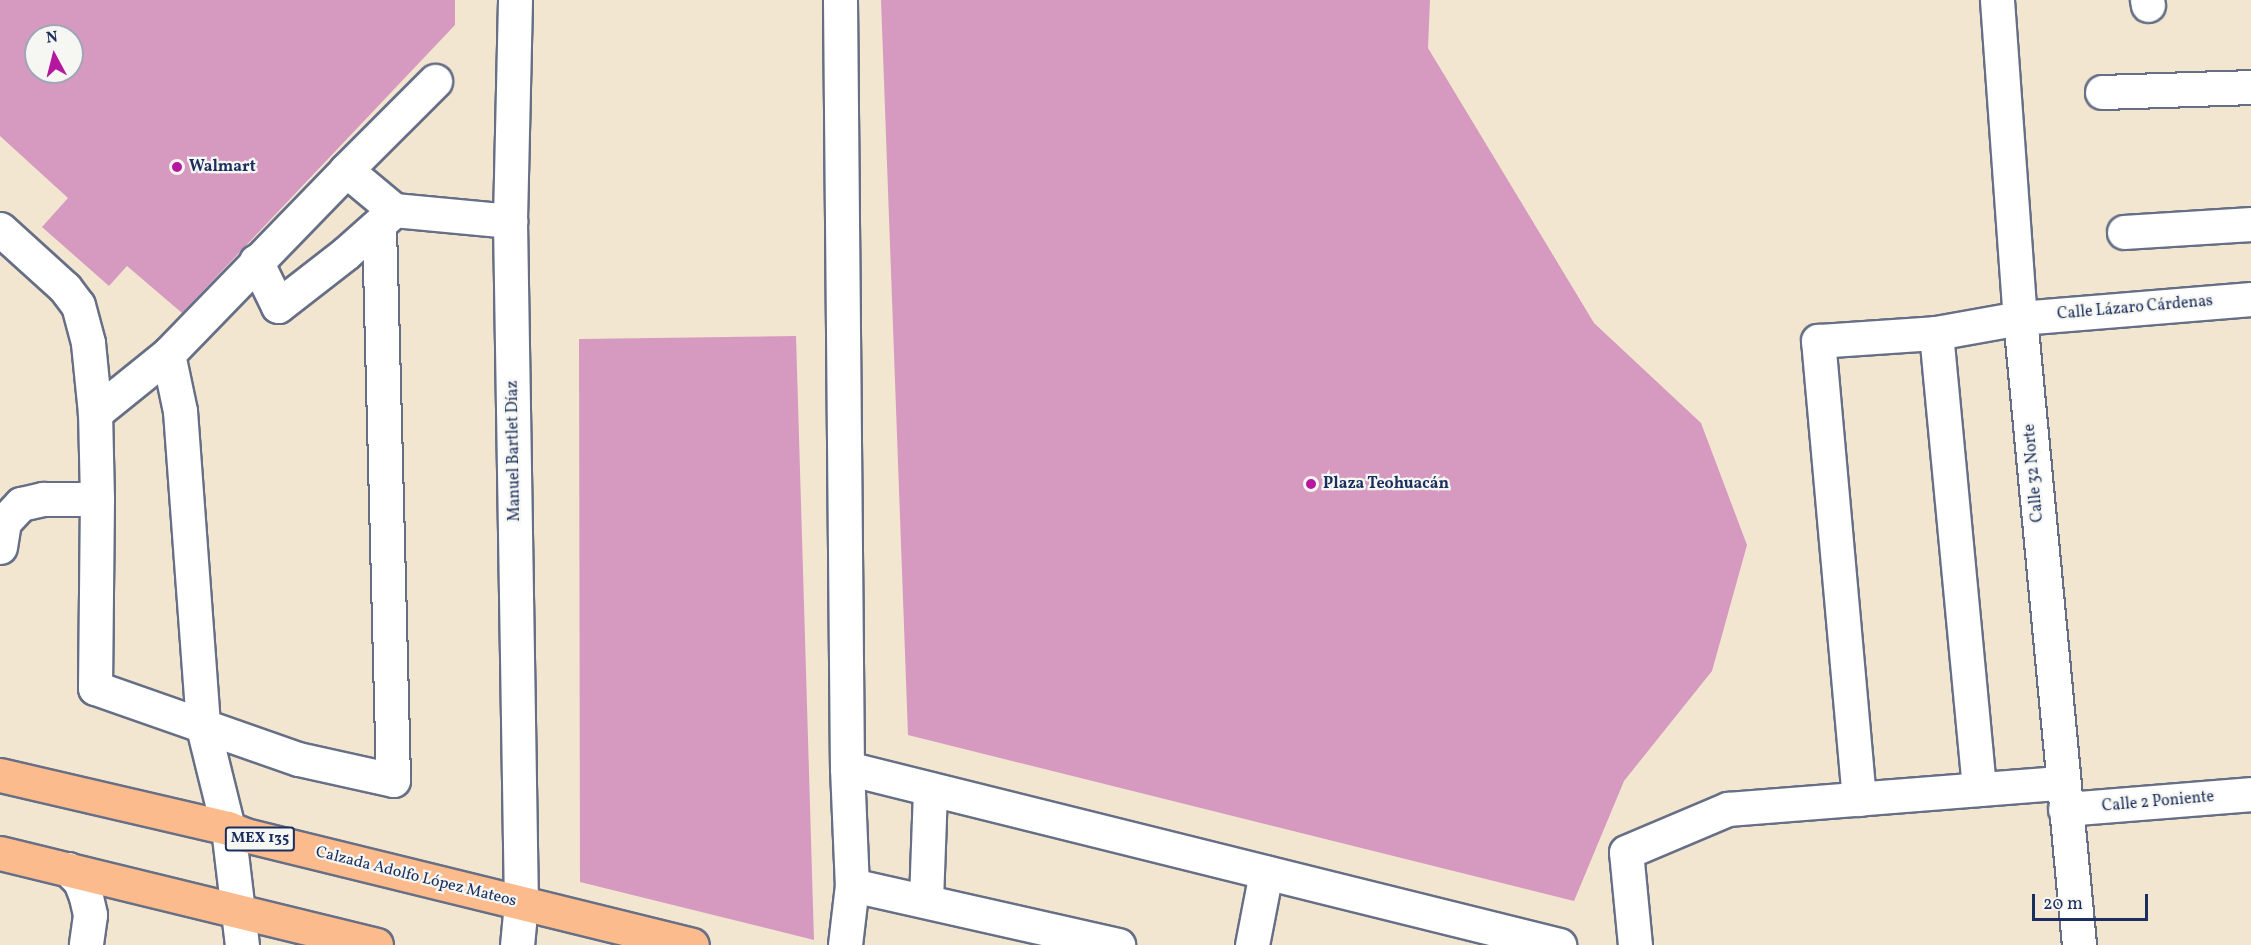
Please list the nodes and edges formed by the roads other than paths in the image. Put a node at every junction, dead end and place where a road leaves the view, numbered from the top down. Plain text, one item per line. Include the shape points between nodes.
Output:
1 (515, 0) edge
2 (840, 0) edge
3 (1997, 0) edge
4 (435, 81) dead end
5 (2251, 87) edge
6 (2102, 92) dead end
7 (346, 170) junction
8 (386, 218) junction
9 (510, 221) junction
10 (2251, 224) edge
11 (0, 229) edge
12 (2124, 232) dead end
13 (256, 261) junction
14 (2251, 299) edge
15 (2020, 318) junction
16 (1936, 333) junction
17 (168, 354) junction
18 (95, 413) junction
19 (97, 499) junction
20 (0, 548) edge
21 (203, 727) junction
22 (846, 768) junction
23 (0, 775) edge
24 (930, 789) junction
25 (1979, 789) junction
26 (2251, 794) edge
27 (2063, 796) junction
28 (1859, 799) junction
29 (228, 828) junction
30 (0, 853) edge
31 (68, 869) junction
32 (1266, 872) junction
33 (852, 885) junction
34 (926, 900) junction
35 (521, 903) junction
36 (240, 912) junction
37 (86, 945) edge
38 (242, 945) edge
39 (376, 945) edge
40 (517, 945) edge
41 (692, 945) edge
42 (845, 945) edge
43 (1118, 945) edge
44 (1252, 945) edge
45 (1559, 945) edge
46 (1635, 945) edge
47 (2079, 945) edge

1 - 9 street, Manuel Bartlet Díaz
2 - 22 street
3 - 15 street, Calle 32 Norte
4 - 7 street
5 - 6 street
7 - 8 street
7 - 13 street
8 - 9 street
8 - 13 street via 278,306
8 - 21 street via 393,780 298,759
9 - 35 street, Manuel Bartlet Díaz
10 - 12 street
11 - 18 street via 65,288 78,305 88,342
13 - 17 street
14 - 15 street, Calle Lázaro Cárdenas
15 - 16 street, Calle Lázaro Cárdenas
15 - 27 street, Calle 32 Norte
16 - 25 street
16 - 28 street, Calle Lázaro Cárdenas via 1818,341
17 - 18 street
17 - 21 street via 180,411
18 - 19 street
19 - 20 street via 43,499 21,504 4,522
19 - 21 street via 95,688
21 - 29 street
22 - 24 street
22 - 33 street
23 - 29 main road, Calzada Adolfo López Mateos / MEX 135
24 - 32 street
24 - 34 street
25 - 27 street, Calle 2 Poniente
25 - 28 street, Calle 2 Poniente
26 - 27 street, Calle 2 Poniente
27 - 47 street, Calle 32 Norte
28 - 46 street, Calle 2 Poniente via 1728,809 1626,852
29 - 35 main road, Calzada Adolfo López Mateos / MEX 135
29 - 36 street
30 - 31 main road
31 - 36 main road
31 - 37 street via 80,881 86,897 90,915
32 - 44 street
32 - 45 street
33 - 34 street
33 - 42 street
34 - 43 street
35 - 40 street, Manuel Bartlet Díaz
35 - 41 main road, Calzada Adolfo López Mateos / MEX 135
36 - 38 street
36 - 39 main road

